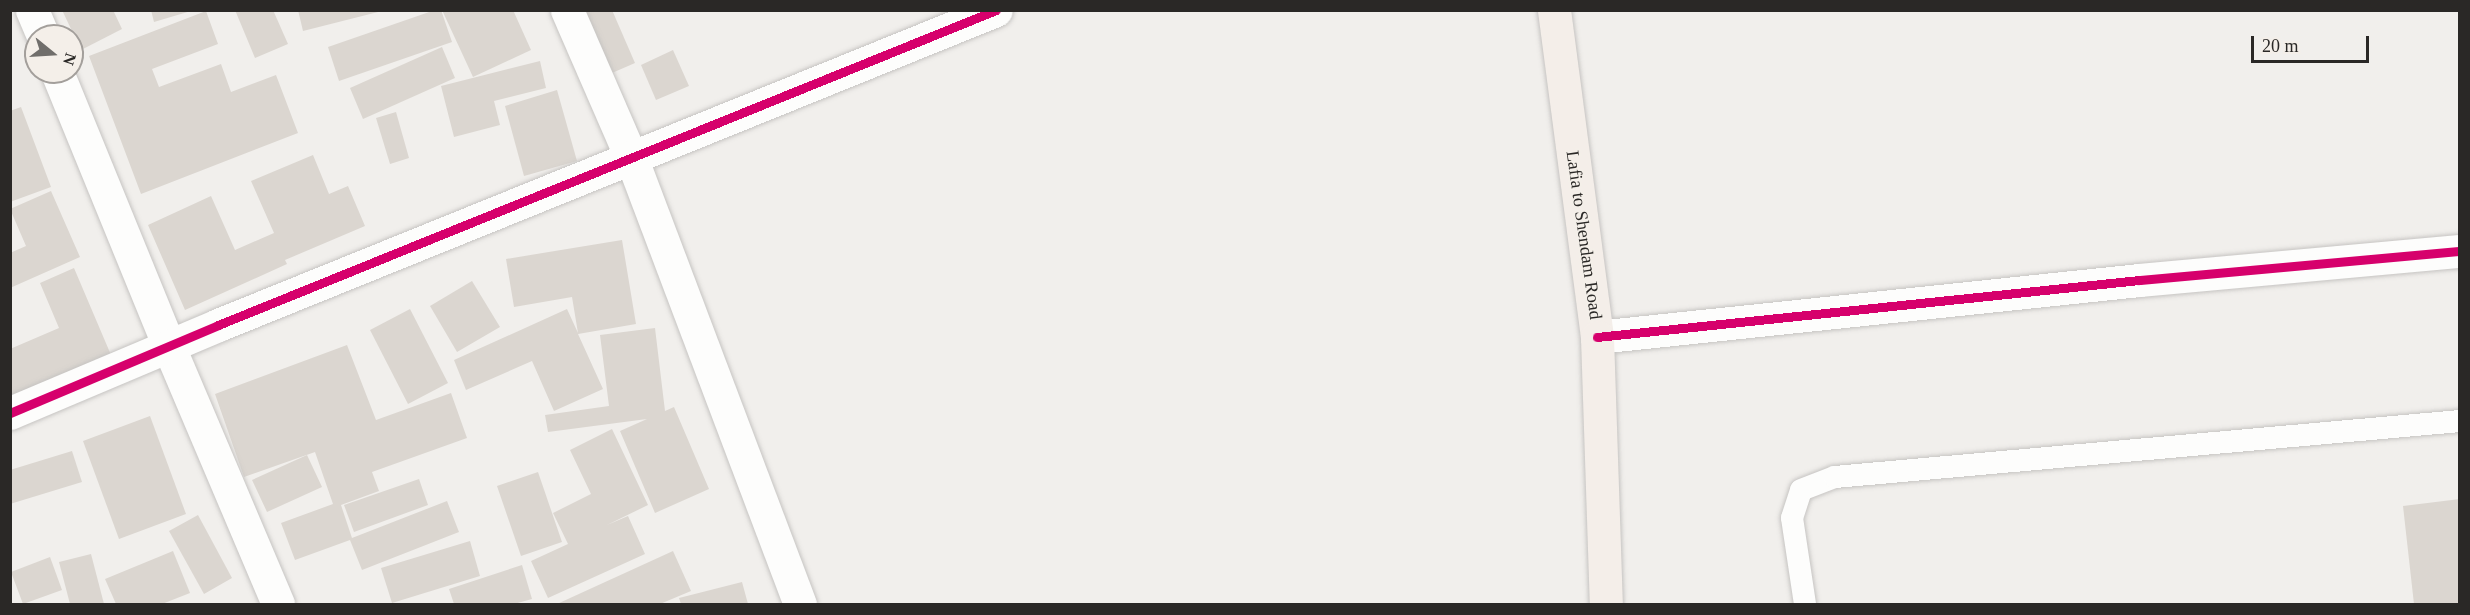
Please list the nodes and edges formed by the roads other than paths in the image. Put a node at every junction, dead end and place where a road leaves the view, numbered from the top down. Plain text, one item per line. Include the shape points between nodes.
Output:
1 (32, 10) edge
2 (567, 10) edge
3 (996, 10) edge
4 (1554, 10) edge
5 (38, 24) edge
6 (62, 84) edge
7 (632, 157) junction
8 (2460, 251) edge
9 (1597, 337) junction
10 (169, 346) junction
11 (10, 413) edge
12 (2460, 421) edge
13 (278, 604) edge
14 (800, 604) edge
15 (1606, 604) edge
16 (1804, 604) edge

1 - 5 street
2 - 7 street
3 - 7 street
4 - 9 main road, Lafia to Shendam Road
6 - 10 street
7 - 10 street
7 - 14 street
8 - 9 street
9 - 15 main road, Lafia to Shendam Road
10 - 11 street
10 - 13 street
12 - 16 lane via 1835,477 1801,490 1792,518

